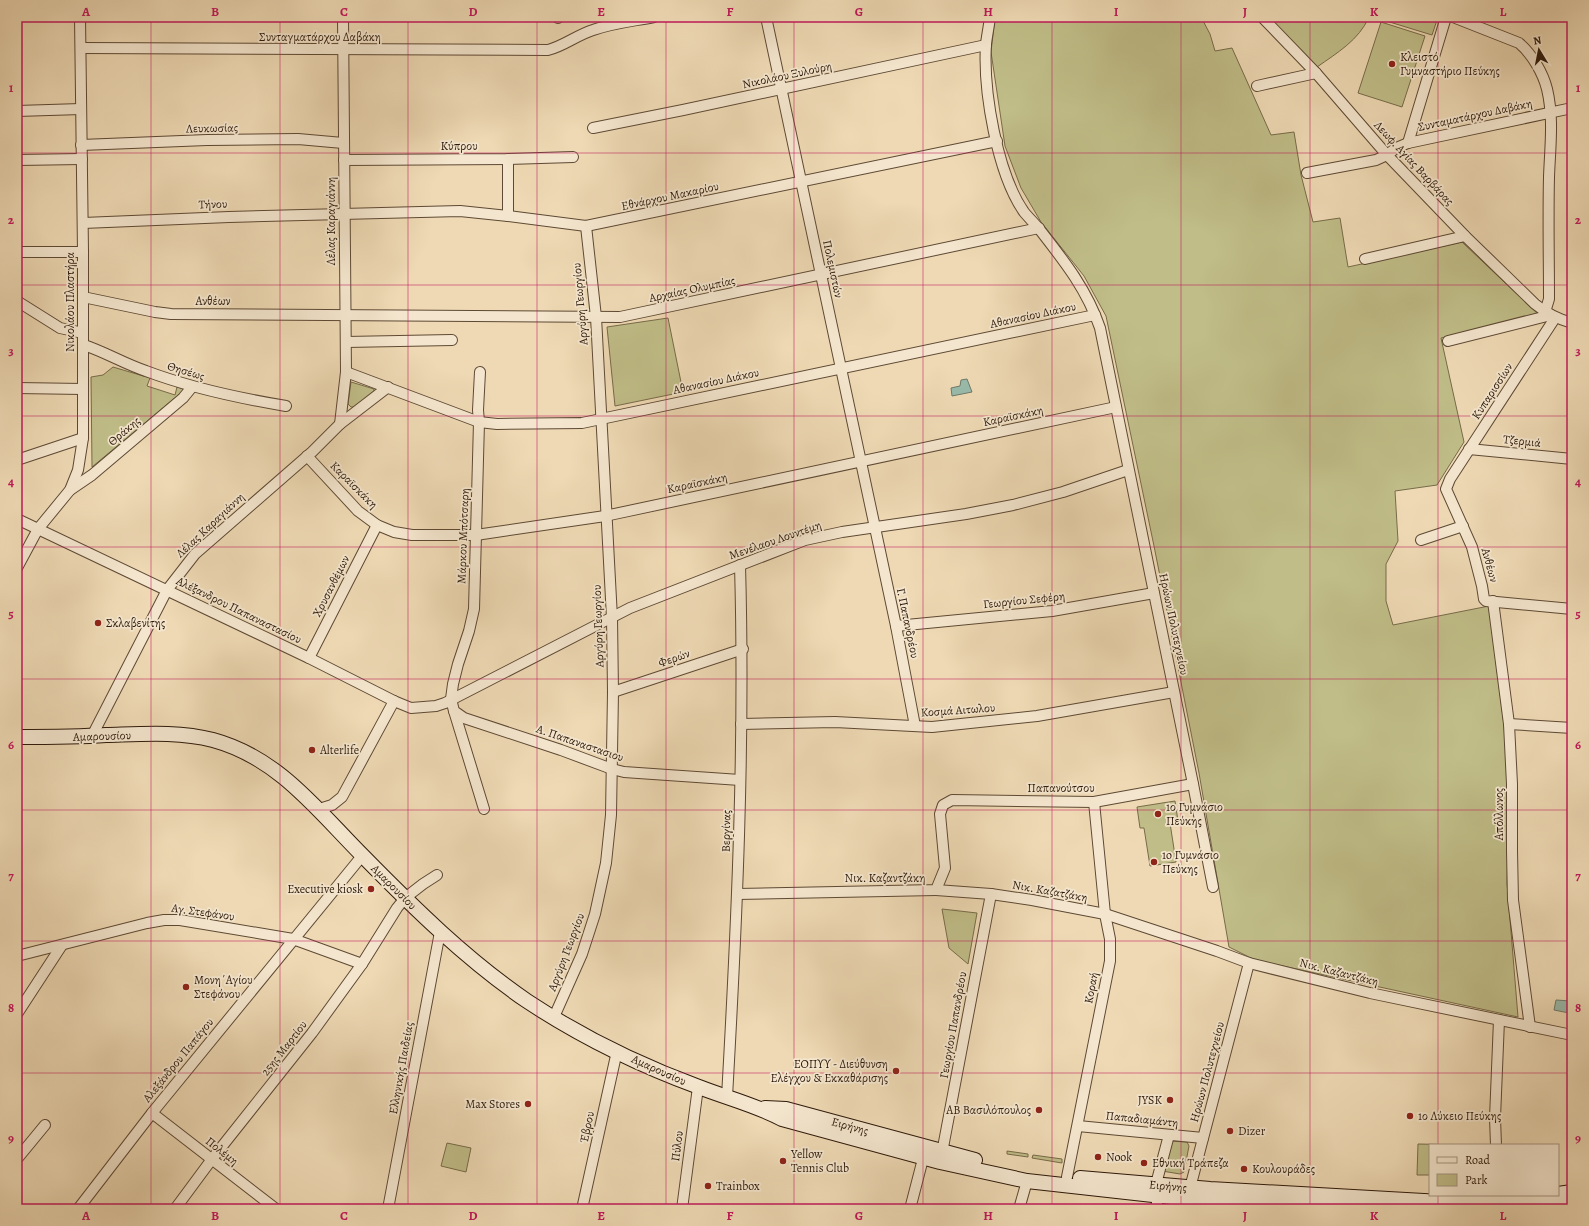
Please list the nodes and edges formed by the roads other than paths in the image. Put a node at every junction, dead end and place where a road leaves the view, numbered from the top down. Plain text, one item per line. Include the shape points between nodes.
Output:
1 (80, 17) edge
2 (343, 17) edge
3 (654, 17) edge
4 (766, 17) edge
5 (990, 17) edge
6 (1262, 17) edge
7 (1446, 17) edge
8 (1453, 17) edge
9 (986, 45) junction
10 (81, 48) junction
11 (344, 50) junction
12 (1316, 73) junction
13 (1258, 86) dead end
14 (782, 89) junction
15 (1572, 108) edge
16 (81, 109) junction
17 (17, 111) edge
18 (1552, 112) junction
19 (593, 128) dead end
20 (997, 141) junction
21 (343, 143) junction
22 (1408, 143) junction
23 (81, 145) junction
24 (1388, 155) junction
25 (573, 157) dead end
26 (82, 159) junction
27 (508, 159) junction
28 (17, 160) edge
29 (344, 160) junction
30 (1307, 173) dead end
31 (802, 182) junction
32 (344, 214) junction
33 (508, 216) junction
34 (83, 223) junction
35 (586, 226) junction
36 (1039, 228) junction
37 (1465, 236) junction
38 (17, 252) edge
39 (83, 252) junction
40 (1365, 259) dead end
41 (820, 276) junction
42 (83, 297) junction
43 (17, 301) edge
44 (17, 309) edge
45 (30, 309) junction
46 (1095, 315) junction
47 (1550, 315) junction
48 (345, 316) junction
49 (596, 317) junction
50 (1572, 323) edge
51 (83, 333) junction
52 (452, 340) dead end
53 (1448, 341) dead end
54 (346, 342) junction
55 (84, 345) junction
56 (841, 368) junction
57 (346, 372) junction
58 (480, 372) dead end
59 (192, 387) junction
60 (388, 387) junction
61 (17, 388) edge
62 (83, 389) junction
63 (286, 406) dead end
64 (1116, 407) junction
65 (601, 420) junction
66 (479, 422) junction
67 (340, 424) junction
68 (83, 438) junction
69 (1469, 449) junction
70 (307, 456) junction
71 (1572, 459) edge
72 (17, 460) edge
73 (861, 462) junction
74 (1128, 470) junction
75 (1450, 479) joint
76 (70, 490) junction
77 (606, 516) junction
78 (17, 520) edge
79 (377, 525) junction
80 (1463, 526) junction
81 (874, 527) junction
82 (38, 529) junction
83 (476, 535) junction
84 (1421, 540) dead end
85 (740, 565) junction
86 (17, 568) edge
87 (167, 590) junction
88 (1154, 593) junction
89 (1493, 601) junction
90 (1572, 608) edge
91 (612, 618) junction
92 (896, 626) junction
93 (742, 648) junction
94 (309, 658) junction
95 (614, 692) junction
96 (1174, 692) junction
97 (451, 699) junction
98 (394, 702) junction
99 (105, 711) junction
100 (454, 711) junction
101 (741, 724) junction
102 (1509, 724) junction
103 (915, 726) junction
104 (1572, 728) edge
105 (108, 735) junction
106 (92, 736) junction
107 (17, 737) edge
108 (612, 769) junction
109 (740, 780) junction
110 (1194, 784) junction
111 (952, 800) joint
112 (1094, 802) junction
113 (319, 809) junction
114 (484, 809) dead end
115 (362, 856) junction
116 (437, 875) dead end
117 (1213, 887) dead end
118 (936, 890) junction
119 (738, 894) junction
120 (991, 894) junction
121 (405, 898) junction
122 (1105, 914) junction
123 (440, 932) junction
124 (293, 939) junction
125 (62, 945) junction
126 (17, 956) edge
127 (1249, 963) junction
128 (362, 964) junction
129 (18, 1010) edge
130 (554, 1017) junction
131 (1499, 1020) junction
132 (1530, 1027) junction
133 (1572, 1035) edge
134 (617, 1051) junction
135 (698, 1087) junction
136 (727, 1097) junction
137 (762, 1108) joint
138 (152, 1113) junction
139 (45, 1125) dead end
140 (1078, 1126) junction
141 (1169, 1134) junction
142 (1203, 1138) junction
143 (1496, 1144) edge
144 (925, 1152) junction
145 (942, 1157) junction
146 (17, 1159) edge
147 (212, 1159) junction
148 (1067, 1177) junction
149 (1027, 1181) junction
150 (1572, 1192) edge
151 (1559, 1194) edge
152 (1533, 1196) edge
153 (1156, 1197) edge
154 (1498, 1198) edge
155 (1190, 1199) edge
156 (1572, 1202) edge
157 (78, 1209) edge
158 (175, 1209) edge
159 (276, 1209) edge
160 (388, 1209) edge
161 (582, 1209) edge
162 (682, 1209) edge
163 (910, 1209) edge
164 (1019, 1209) edge
165 (1362, 1209) edge
166 (1366, 1209) edge
167 (1528, 1209) edge

1 - 10 street, Νικολάου Πλαστήρα
2 - 11 street, Λέλας Καραγιάννη
3 - 11 street, Συνταγματάρχου Δαβάκη via 595,29 558,48 548,50
4 - 14 street, Πολεμιστών
5 - 9 street, Ηρώων Πολυτεχνείου
6 - 12 street, Λεωφ. Αγίας Βαρβάρας
7 - 22 street
8 - 18 street via 1528,50 1547,88
9 - 14 street, Νικολάου Ξυλούρη
9 - 20 street, Ηρώων Πολυτεχνείου via 987,79
10 - 11 street, Συνταγματάρχου Δαβάκη
10 - 16 street, Νικολάου Πλαστήρα
11 - 21 street, Λέλας Καραγιάννη
12 - 13 street
12 - 24 street, Λεωφ. Αγίας Βαρβάρας
14 - 19 street, Νικολάου Ξυλούρη
14 - 31 street, Πολεμιστών
15 - 18 street, Συνταματάρχου Δαβάκη
16 - 17 street
16 - 23 street, Νικολάου Πλαστήρα
18 - 22 street, Συνταματάρχου Δαβάκη
18 - 47 street via 1549,179
20 - 31 street, Εθνάρχου Μακαρίου
20 - 36 street, Ηρώων Πολυτεχνείου via 1008,183 1024,212
21 - 23 street, Λευκωσίας via 298,139
21 - 29 street, Λέλας Καραγιάννη
22 - 24 street, Συνταματάρχου Δαβάκη
23 - 26 street, Νικολάου Πλαστήρα
24 - 30 street, Συνταματάρχου Δαβάκη via 1376,160
24 - 37 street, Λεωφ. Αγίας Βαρβάρας
25 - 27 street, Κύπρου
26 - 28 street
26 - 34 street, Νικολάου Πλαστήρα
27 - 29 street, Κύπρου
27 - 33 street
29 - 32 street, Λέλας Καραγιάννη
31 - 35 street, Εθνάρχου Μακαρίου
31 - 41 street, Πολεμιστών
32 - 33 street, Εθνάρχου Μακαρίου via 460,211
32 - 34 street, Τήνου
32 - 48 street, Λέλας Καραγιάννη
33 - 35 street, Εθνάρχου Μακαρίου
34 - 39 street, Νικολάου Πλαστήρα
35 - 49 street, Αργύρη Γεωργίου
36 - 41 street, Αρχαίας Ολυμπίας
36 - 46 street, Ηρώων Πολυτεχνείου via 1077,278
37 - 40 street
37 - 47 street, Λεωφ. Αγίας Βαρβάρας via 1535,304
38 - 39 street
39 - 42 street, Νικολάου Πλαστήρα
41 - 49 street, Αρχαίας Ολυμπίας via 620,317
41 - 56 street, Πολεμιστών
42 - 48 street, Ανθέων via 171,314
42 - 51 street, Νικολάου Πλαστήρα
43 - 45 street
44 - 45 street
45 - 51 street via 60,328
46 - 56 street, Αθανασίου Διάκου
46 - 64 street, Ηρώων Πολυτεχνείου
47 - 50 street
47 - 53 street
47 - 69 street, Κυπαρισσίων
48 - 49 street, Αρχαίας Ολυμπίας
48 - 54 street, Λέλας Καραγιάννη
49 - 65 street, Αργύρη Γεωργίου
51 - 55 street, Νικολάου Πλαστήρα
52 - 54 street
54 - 57 street, Λέλας Καραγιάννη
55 - 59 street, Θησέως via 145,371
55 - 62 street, Νικολάου Πλαστήρα
56 - 65 street, Αθανασίου Διάκου
56 - 73 street, Πολεμιστών
57 - 60 street, Αθανασίου Διάκου
57 - 67 street, Λέλας Καραγιάννη
58 - 66 street, Μάρκου Μπότσαρη
59 - 63 street, Θησέως
59 - 76 street, Θράκης via 183,398 103,466
60 - 66 street, Αθανασίου Διάκου
60 - 67 street, Λέλας Καραγιάννη
61 - 62 street
62 - 68 street, Νικολάου Πλαστήρα
64 - 73 street, Καραϊσκάκη
64 - 74 street, Ηρώων Πολυτεχνείου
65 - 66 street, Αθανασίου Διάκου via 582,423
65 - 77 street, Αργύρη Γεωργίου
66 - 83 street, Μάρκου Μπότσαρη
67 - 70 street, Λέλας Καραγιάννη
68 - 72 street
68 - 76 street, Νικολάου Πλαστήρα via 78,470
69 - 71 street, Τζερμιά
69 - 75 street, Κυπαρισσίων
70 - 79 street, Καραϊσκάκη via 358,511
70 - 87 street, Λέλας Καραγιάννη via 195,554
73 - 77 street, Καραϊσκάκη
73 - 81 street, Πολεμιστών
74 - 81 street, Μενέλαου Λουντέμη via 1013,505
74 - 88 street, Ηρώων Πολυτεχνείου
75 - 80 street, Ανθέων via 1446,489
76 - 82 street, Νικολάου Πλαστήρα
77 - 83 street, Καραϊσκάκη
77 - 91 street, Αργύρη Γεωργίου
78 - 82 street, Αλέξανδρου Παπαναστασίου
79 - 83 street, Καραϊσκάκη via 394,532 412,535
79 - 94 street, Χρυσανθέμων
80 - 84 street
80 - 89 street, Ανθέων via 1477,566 1484,599
81 - 85 street, Μενέλαου Λουντέμη via 805,540
81 - 92 street, Γ. Παπανδρέου
82 - 86 street, Νικολάου Πλαστήρα
82 - 87 street, Αλέξανδρου Παπαναστασίου
83 - 97 street, Μάρκου Μπότσαρη via 474,609
85 - 91 street, Μενέλαου Λουντέμη via 630,608
85 - 93 street, Βεργίνας
87 - 94 street, Αλέξανδρου Παπαναστασίου
87 - 99 street, Λέλας Καραγιάννη
88 - 92 street, Γεωργίου Σεφέρη via 1052,611
88 - 96 street, Ηρώων Πολυτεχνείου
89 - 90 street, Ανθέων
89 - 102 street, Απόλλωνος
91 - 95 street, Αργύρη Γεωργίου
91 - 97 street, Μενέλαου Λουντέμη
92 - 103 street, Γ. Παπανδρέου
93 - 95 street, Φερών
93 - 101 street, Βεργίνας
94 - 98 street, Αλέξανδρου Παπαναστασίου
95 - 108 street, Αργύρη Γεωργίου
96 - 103 street, Κοσμά Αιτωλου via 1037,716 932,727
96 - 110 street, Ηρώων Πολυτεχνείου
97 - 98 street, Αλέξανδρου Παπαναστασίου via 436,706 411,708
97 - 100 street
98 - 113 street via 342,797 332,805
99 - 105 street
99 - 106 street, Λέλας Καραγιάννη
100 - 108 street, Α. Παπαναστασιου via 464,718
100 - 114 street
101 - 103 street, Κοσμά Αιτωλου via 835,722
101 - 109 street, Βεργίνας
102 - 104 street
102 - 132 street, Απόλλωνος via 1513,900
105 - 106 main road, Αμαρουσίου
105 - 113 main road, Αμαρουσίου via 168,734 233,746 275,769
106 - 107 main road, Αμαρουσίου
108 - 109 street, Α. Παπαναστασιου
108 - 130 street, Αργύρη Γεωργίου via 609,839 595,914 582,954
109 - 119 street, Βεργίνας
110 - 112 street, Παπανούτσου
110 - 117 street, Ηρώων Πολυτεχνείου
111 - 112 street, Παπανούτσου
111 - 118 street, Νικ. Καζαντζάκη via 943,805 940,814 945,868
112 - 122 street, Κοραή
113 - 115 main road, Αμαρουσίου
115 - 121 main road, Αμαρουσίου
115 - 124 street, Αλεξάνδρου Παπάγου
116 - 121 street, 25ης Μαρτίου
118 - 119 street, Νικ. Καζαντζάκη
118 - 120 street, Νικ. Καζατζάκη
119 - 136 street, Βεργίνας
120 - 122 street, Νικ. Καζατζάκη
120 - 145 street, Γεωργίου Παπανδρέου
121 - 123 main road, Αμαρουσίου
121 - 128 street, 25ης Μαρτίου
122 - 127 street, Νικ. Καζαντζάκη
122 - 140 street, Κοραή via 1110,939 1110,961
123 - 130 main road, Αμαρουσίου via 484,969
123 - 160 street, Ελληνικής Παιδείας
124 - 125 street, Αγ. Στεφάνου via 180,920 164,920
124 - 128 street, Αγ. Στεφάνου
124 - 138 street, Αλεξάνδρου Παπάγου
125 - 126 street, Αγ. Στεφάνου
125 - 129 street
127 - 131 street, Νικ. Καζαντζάκη via 1370,993
127 - 142 street, Ηρώων Πολυτεχνείου
128 - 147 street, 25ης Μαρτίου via 312,1034
130 - 134 main road, Αμαρουσίου via 592,1040
131 - 132 street, Νικ. Καζαντζάκη
131 - 143 street
132 - 133 street, Νικ. Καζαντζάκη
134 - 135 main road, Αμαρουσίου
134 - 161 street, Έβρου
135 - 136 main road, Αμαρουσίου
135 - 162 street, Πύλου
136 - 137 main road, Αμαρουσίου
137 - 144 main road, Ειρήνης via 782,1119
138 - 147 street, Πολέμη
138 - 157 street, Αλεξάνδρου Παπάγου
139 - 146 street
140 - 141 street, Παπαδιαμάντη
140 - 148 street, Κοραή
141 - 142 street, Παπαδιαμάντη
141 - 153 street
142 - 155 street, Ηρώων Πολυτεχνείου
144 - 145 main road, Ειρήνης
144 - 163 street
145 - 148 main road, Ειρήνης
145 - 149 main road, Ειρήνης
147 - 158 street, 25ης Μαρτίου
147 - 159 street, Πολέμη
148 - 153 main road, Ειρήνης
149 - 153 main road, Ειρήνης
149 - 164 street
150 - 151 main road
152 - 154 main road, Ειρήνης
153 - 155 main road, Ειρήνης
154 - 155 main road, Ειρήνης via 1458,1202
155 - 165 main road, Ειρήνης
156 - 167 main road
165 - 166 main road, Ειρήνης

